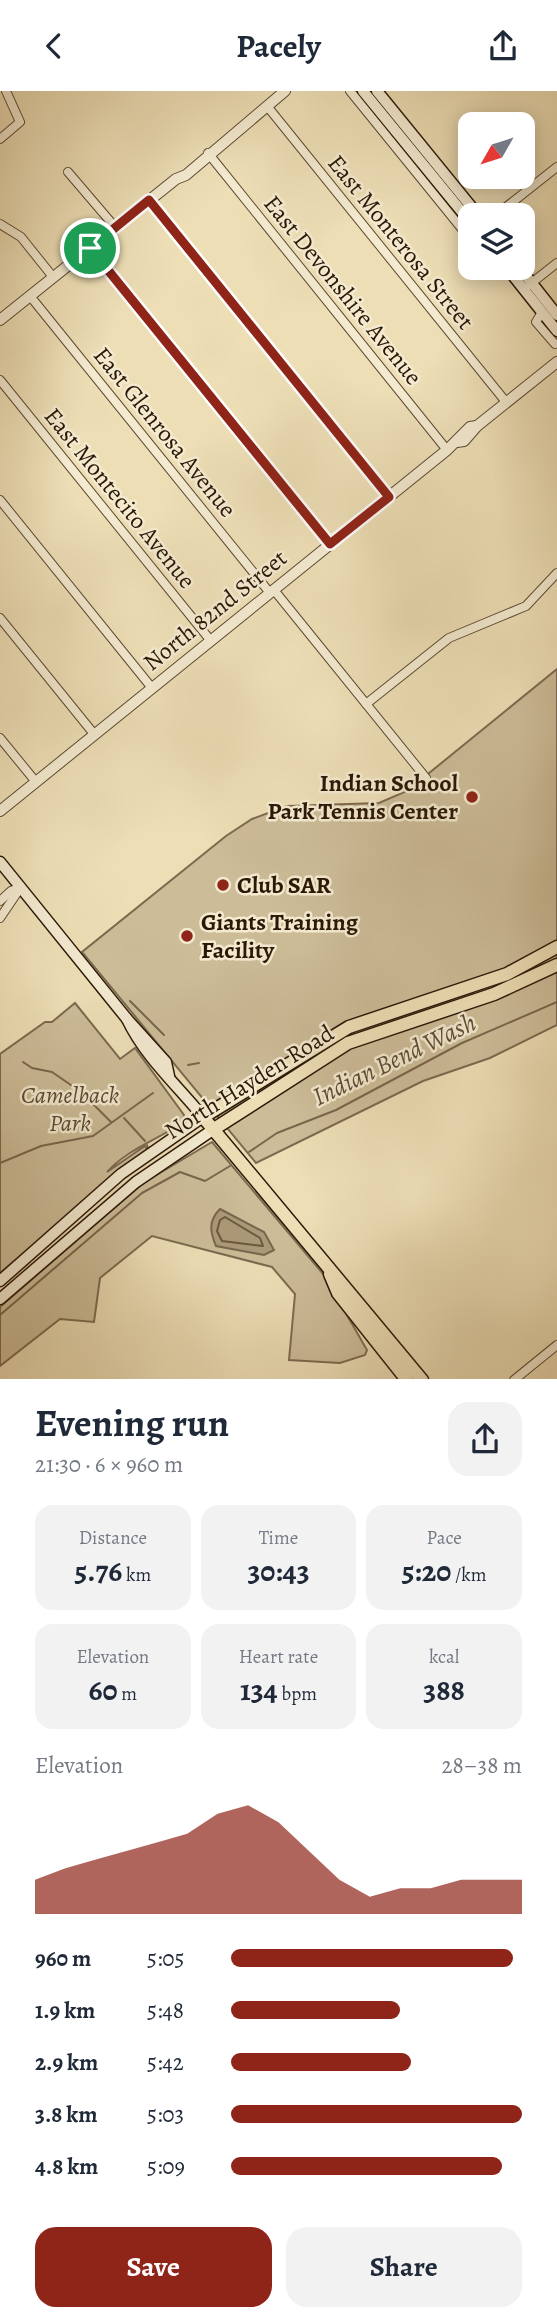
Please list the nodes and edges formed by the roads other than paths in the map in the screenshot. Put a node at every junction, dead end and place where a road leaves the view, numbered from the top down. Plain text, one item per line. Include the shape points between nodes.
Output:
1 (6, 91) edge
2 (285, 91) edge
3 (350, 91) edge
4 (363, 91) edge
5 (377, 91) edge
6 (267, 106) junction
7 (0, 139) edge
8 (208, 153) junction
9 (557, 167) edge
10 (68, 172) dead end
11 (149, 200) junction
12 (468, 203) edge
13 (511, 203) edge
14 (458, 207) edge
15 (0, 224) edge
16 (458, 224) edge
17 (115, 227) junction
18 (90, 248) junction
19 (557, 263) edge
20 (53, 277) junction
21 (521, 280) edge
22 (525, 280) edge
23 (528, 286) junction
24 (30, 296) junction
25 (542, 312) junction
26 (557, 315) edge
27 (0, 320) edge
28 (557, 331) edge
29 (555, 344) dead end
30 (557, 362) edge
31 (0, 380) edge
32 (506, 403) junction
33 (447, 450) junction
34 (389, 497) junction
35 (0, 500) edge
36 (330, 544) junction
37 (557, 573) edge
38 (272, 591) junction
39 (0, 618) edge
40 (211, 641) junction
41 (152, 688) junction
42 (366, 704) junction
43 (94, 734) junction
44 (0, 738) edge
45 (426, 778) dead end
46 (36, 782) junction
47 (0, 811) edge
48 (0, 862) edge
49 (21, 887) junction
50 (0, 901) edge
51 (0, 918) edge
52 (557, 947) edge
53 (557, 965) edge
54 (203, 1117) junction
55 (214, 1129) junction
56 (328, 1271) junction
57 (0, 1281) edge
58 (0, 1299) edge
59 (557, 1345) edge
60 (406, 1379) edge
61 (421, 1379) edge
62 (515, 1379) edge

1 - 7 street via 20,122
2 - 6 street
3 - 16 street
4 - 14 main road
5 - 12 main road
6 - 8 street
6 - 32 street, East Monterosa Street
8 - 11 street
8 - 33 street, East Devonshire Avenue
9 - 13 street
10 - 17 street
11 - 17 street
11 - 34 street
15 - 20 street via 21,237
17 - 18 street
18 - 20 street
18 - 36 street
19 - 23 street
20 - 24 street
21 - 23 main road
22 - 23 main road
23 - 25 main road
23 - 26 main road
24 - 27 street
24 - 38 street, East Glenrosa Avenue
25 - 28 main road
25 - 29 street via 536,321
30 - 32 street, North 82nd Street
31 - 40 street, East Montecito Avenue
32 - 33 street, North 82nd Street via 464,441
33 - 34 street, North 82nd Street
34 - 36 street, North 82nd Street
35 - 41 street
36 - 38 street, North 82nd Street
37 - 42 street via 526,606 449,638
38 - 40 street, North 82nd Street
38 - 42 street, East Glenrosa Avenue
39 - 43 street
40 - 41 street, North 82nd Street
41 - 43 street, North 82nd Street
42 - 45 street, East Glenrosa Avenue
43 - 46 street, North 82nd Street
44 - 46 street
46 - 47 street, North 82nd Street
48 - 49 main road
49 - 50 street
49 - 51 street
49 - 54 main road via 166,1062 169,1076
52 - 54 main road, North Hayden Road via 507,974 349,1027
53 - 55 main road, North Hayden Road via 494,995 348,1043
54 - 55 main road
54 - 57 main road, North Hayden Road via 121,1174
55 - 56 main road
55 - 58 main road, North Hayden Road via 136,1182
56 - 60 main road via 338,1293
56 - 61 main road via 347,1285
59 - 62 street

